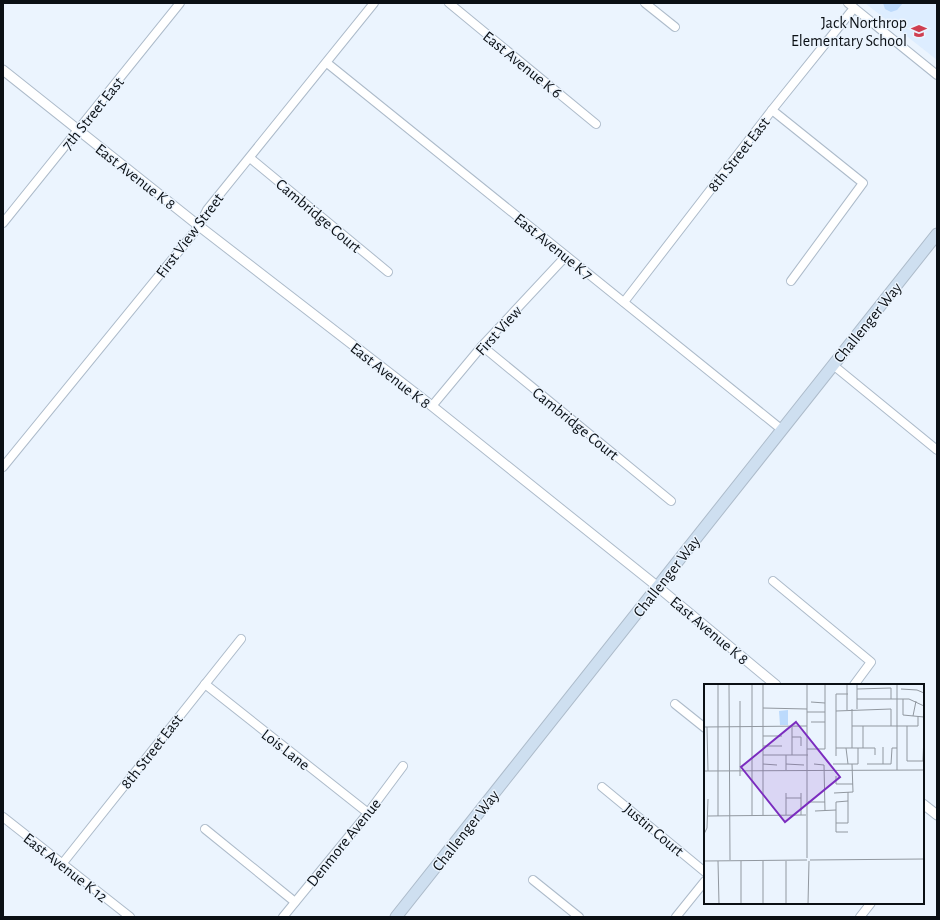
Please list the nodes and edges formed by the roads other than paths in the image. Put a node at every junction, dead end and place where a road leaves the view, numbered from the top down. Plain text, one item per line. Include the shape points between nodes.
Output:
1 (180, 3) edge
2 (374, 3) edge
3 (449, 3) edge
4 (645, 3) edge
5 (851, 5) edge
6 (675, 27) dead end
7 (327, 63) junction
8 (3, 70) edge
9 (937, 75) edge
10 (772, 110) junction
11 (596, 124) dead end
12 (78, 130) junction
13 (250, 158) junction
14 (3, 222) edge
15 (199, 226) junction
16 (937, 234) edge
17 (566, 256) junction
18 (388, 272) dead end
19 (791, 281) dead end
20 (624, 302) junction
21 (482, 346) junction
22 (833, 365) junction
23 (432, 406) junction
24 (782, 429) junction
25 (937, 450) edge
26 (3, 467) edge
27 (671, 501) dead end
28 (773, 581) dead end
29 (658, 587) junction
30 (241, 639) dead end
31 (205, 684) junction
32 (775, 684) edge
33 (855, 684) edge
34 (675, 704) dead end
35 (704, 727) edge
36 (403, 766) dead end
37 (602, 787) dead end
38 (924, 805) edge
39 (368, 813) junction
40 (937, 815) edge
41 (3, 817) edge
42 (205, 830) dead end
43 (62, 864) junction
44 (704, 871) edge
45 (533, 880) dead end
46 (704, 882) edge
47 (295, 902) junction
48 (870, 904) edge
49 (397, 916) edge
50 (130, 917) edge
51 (283, 917) edge
52 (579, 917) edge
53 (676, 917) edge
54 (860, 917) edge

1 - 12 street, 7th Street East
2 - 7 street, First View Street
3 - 11 street, East Avenue K 6
4 - 6 street
5 - 9 street
5 - 10 street, 8th Street East
7 - 13 street, First View Street
7 - 17 street, East Avenue K 7
8 - 12 street, East Avenue K 8
10 - 19 street via 863,183
10 - 20 street, 8th Street East
12 - 14 street, 7th Street East
12 - 15 street, East Avenue K 8
13 - 15 street, First View Street via 207,210
13 - 18 street, Cambridge Court
15 - 23 street, East Avenue K 8
15 - 26 street, First View Street
16 - 22 main road, Challenger Way
17 - 20 street, East Avenue K 7
17 - 21 street, First View
20 - 24 street, East Avenue K 7
21 - 23 street, First View
21 - 27 street, Cambridge Court
22 - 24 main road, Challenger Way
22 - 25 street
23 - 29 street, East Avenue K 8
24 - 29 main road, Challenger Way
28 - 33 street via 871,662
29 - 32 street, East Avenue K 8
29 - 49 main road, Challenger Way
30 - 31 street, 8th Street East
31 - 39 street, Lois Lane
31 - 43 street, 8th Street East
34 - 35 street
36 - 39 street, Denmore Avenue
37 - 44 street, Justin Court
38 - 40 street
39 - 47 street, Denmore Avenue
41 - 43 street, East Avenue K 12
42 - 47 street
43 - 50 street, East Avenue K 12
45 - 52 street
46 - 53 street
47 - 51 street, Denmore Avenue
48 - 54 street

